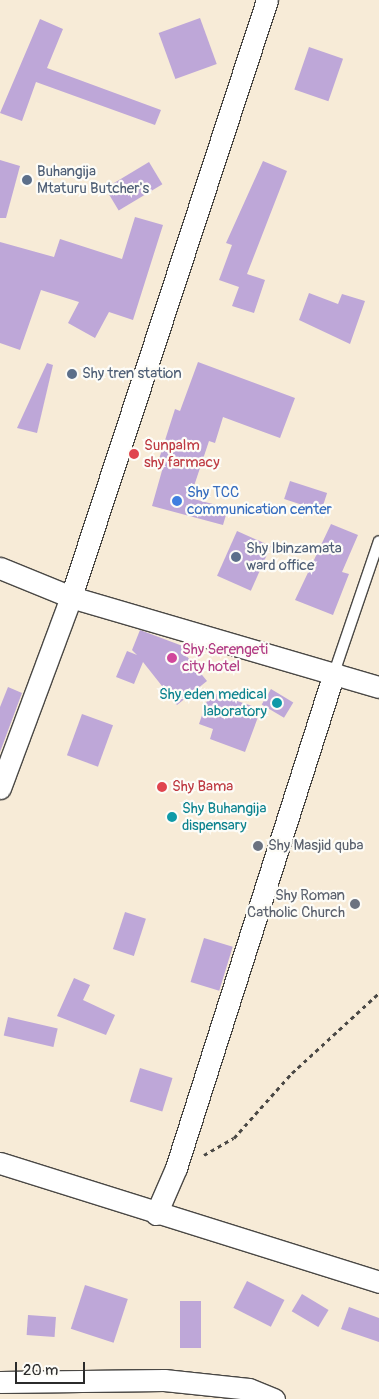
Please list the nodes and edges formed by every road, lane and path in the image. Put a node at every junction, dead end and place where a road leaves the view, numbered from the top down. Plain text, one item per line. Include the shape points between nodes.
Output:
1 (267, 0) edge
2 (379, 542) edge
3 (0, 568) edge
4 (71, 598) junction
5 (334, 673) junction
6 (379, 687) edge
7 (0, 788) edge
8 (379, 993) edge
9 (0, 1163) edge
10 (176, 1168) junction
11 (156, 1214) junction
12 (379, 1282) edge
13 (0, 1382) edge
14 (274, 1399) edge

1 - 4 street
2 - 5 lane
3 - 4 street
4 - 5 street
4 - 7 street
5 - 6 street
5 - 10 street
8 - 10 path via 292,1073 234,1138
9 - 11 street
10 - 11 street
11 - 12 street
13 - 14 street via 164,1380 249,1389

